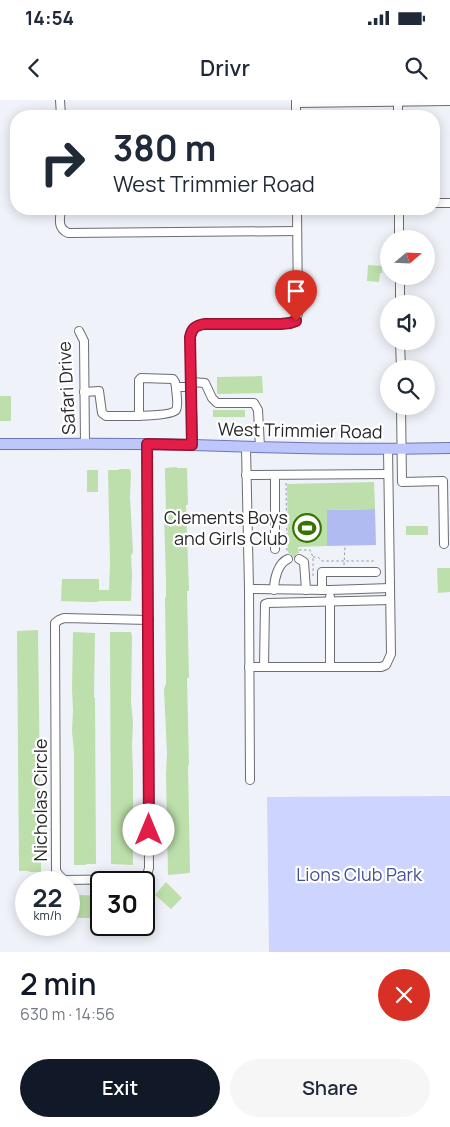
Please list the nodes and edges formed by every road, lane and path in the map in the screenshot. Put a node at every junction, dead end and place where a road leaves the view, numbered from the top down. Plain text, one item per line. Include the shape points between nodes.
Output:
1 (398, 101) edge
2 (450, 101) edge
3 (296, 102) edge
4 (60, 215) edge
5 (297, 215) edge
6 (399, 215) edge
7 (399, 230) edge
8 (297, 231) junction
9 (79, 331) dead end
10 (191, 385) junction
11 (176, 387) junction
12 (84, 392) junction
13 (401, 415) edge
14 (139, 416) junction
15 (0, 444) edge
16 (85, 444) junction
17 (147, 444) junction
18 (192, 445) junction
19 (246, 447) junction
20 (260, 447) junction
21 (450, 448) edge
22 (388, 449) junction
23 (402, 449) junction
24 (388, 474) junction
25 (246, 475) junction
26 (275, 475) junction
27 (286, 479) dead end
28 (444, 544) dead end
29 (275, 548) dead end
30 (288, 550) dead end
31 (298, 550) dead end
32 (313, 557) junction
33 (288, 559) dead end
34 (299, 559) dead end
35 (375, 561) dead end
36 (376, 572) dead end
37 (390, 588) junction
38 (249, 589) junction
39 (274, 590) junction
40 (318, 590) junction
41 (390, 600) junction
42 (330, 601) junction
43 (149, 620) junction
44 (249, 667) junction
45 (264, 667) junction
46 (330, 667) junction
47 (250, 780) dead end

1 - 2 street
1 - 3 street
4 - 8 street via 60,226 68,233
5 - 8 street
6 - 7 street
8 - 10 street via 296,321 281,324 204,324 192,329
9 - 12 street, Safari Drive via 84,341
10 - 11 street
10 - 18 street
10 - 20 street via 204,383 217,402 254,403 258,410
11 - 14 street via 177,409 174,413
11 - 14 street via 173,379 141,378
12 - 14 street via 99,391 102,413 106,416
12 - 16 street, Safari Drive
13 - 23 street
15 - 16 main road, West Trimmier Road
16 - 17 main road, West Trimmier Road
17 - 18 main road, West Trimmier Road
17 - 43 street, Nicholas Circle
18 - 19 main road, West Trimmier Road
19 - 20 main road, West Trimmier Road
19 - 25 street
20 - 22 main road, West Trimmier Road
21 - 23 main road, West Trimmier Road
22 - 23 main road, West Trimmier Road
22 - 24 street
23 - 28 street via 402,482 443,481
24 - 26 street
24 - 37 street
25 - 26 street
25 - 38 street
26 - 29 street
27 - 30 path
31 - 32 path via 310,550
32 - 35 path
32 - 40 path
33 - 39 street via 283,561 276,574
34 - 40 street via 304,562
36 - 40 street via 322,572
37 - 40 street
37 - 41 street
38 - 39 street
38 - 44 street
39 - 40 street
40 - 42 street
41 - 42 street
41 - 46 street via 391,654 386,665
42 - 45 street via 265,604
42 - 46 street
43 - 43 street, Nicholas Circle via 64,618 55,624 56,870 65,880 140,878 148,873
44 - 45 street
44 - 47 street
45 - 46 street

